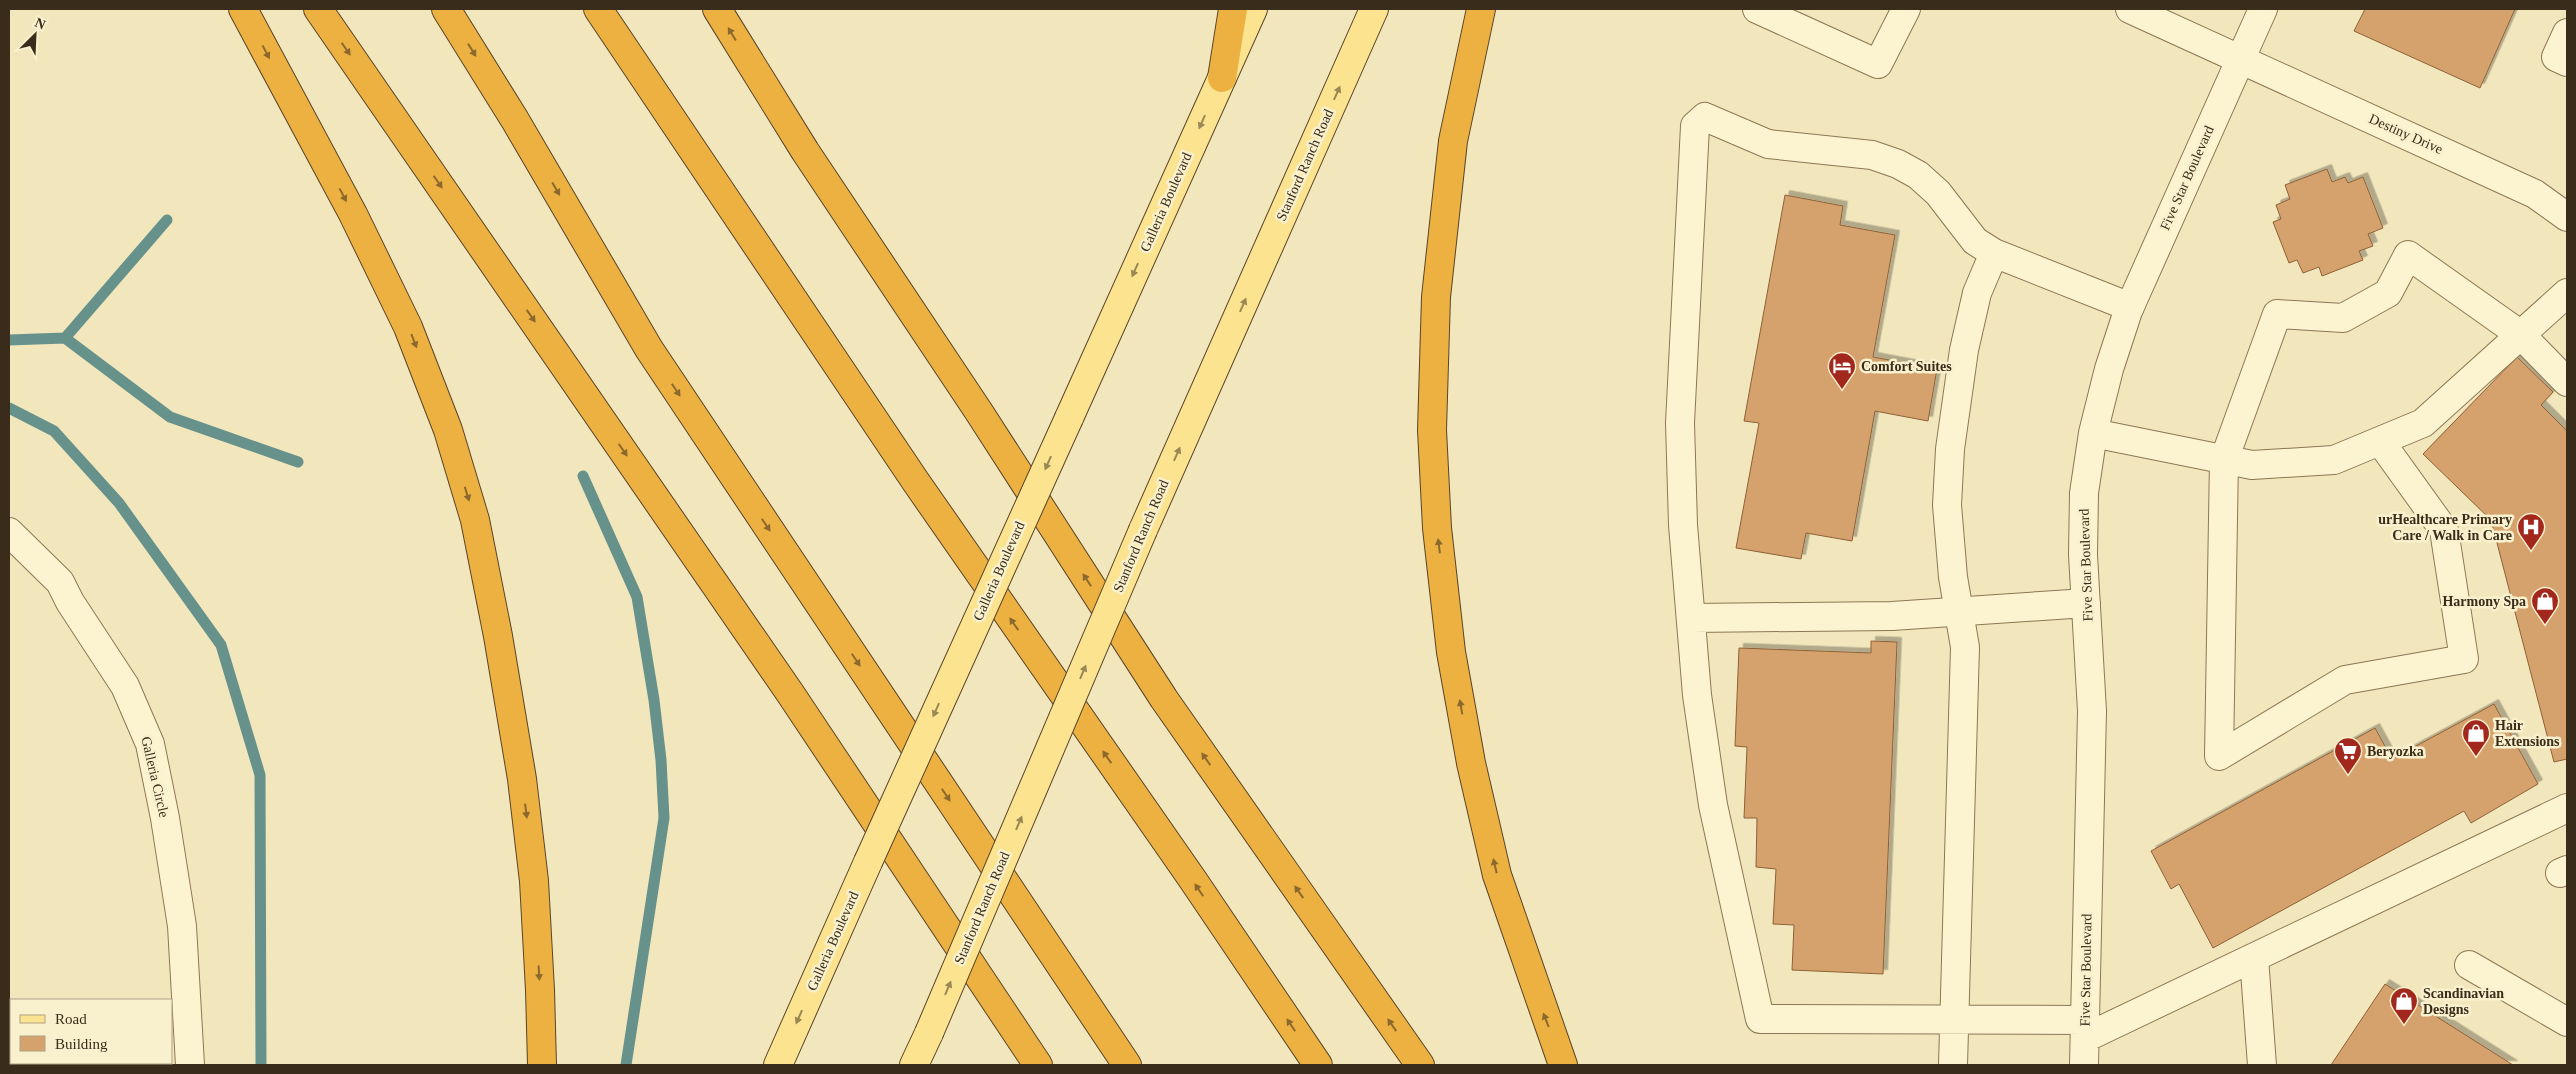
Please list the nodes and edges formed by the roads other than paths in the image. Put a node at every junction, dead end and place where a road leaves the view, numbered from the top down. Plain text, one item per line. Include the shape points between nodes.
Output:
1 (243, 9) edge
2 (318, 9) edge
3 (446, 9) edge
4 (598, 9) edge
5 (717, 9) edge
6 (1233, 9) edge
7 (1253, 9) edge
8 (1374, 9) edge
9 (1481, 9) edge
10 (1906, 9) edge
11 (2130, 9) edge
12 (2263, 9) edge
13 (1767, 11) edge
14 (2567, 33) edge
15 (2240, 59) junction
16 (2567, 62) edge
17 (1222, 78) junction
18 (2567, 217) edge
19 (1994, 253) junction
20 (2567, 293) edge
21 (2130, 308) junction
22 (2521, 335) junction
23 (2567, 382) edge
24 (2093, 433) junction
25 (2380, 441) junction
26 (2224, 460) junction
27 (9, 532) edge
28 (2086, 603) junction
29 (1958, 612) junction
30 (1691, 618) junction
31 (2567, 808) edge
32 (2254, 958) junction
33 (2469, 965) dead end
34 (1954, 1019) junction
35 (2567, 1022) edge
36 (2085, 1029) junction
37 (190, 1065) edge
38 (542, 1065) edge
39 (778, 1065) edge
40 (914, 1065) edge
41 (1038, 1065) edge
42 (1127, 1065) edge
43 (1318, 1065) edge
44 (1420, 1065) edge
45 (1564, 1065) edge
46 (1953, 1065) edge
47 (2084, 1065) edge
48 (2262, 1065) edge

1 -> 38 highway via 353,214 408,327 448,430 475,520 522,779 534,881
2 -> 41 highway via 784,685
3 -> 42 highway via 649,349
43 -> 4 highway via 916,482
44 -> 5 highway via 1164,699 806,151
6 - 17 highway
7 - 17 main road
40 -> 8 main road, Stanford Ranch Road, bridge via 1143,530
45 -> 9 highway via 1535,989 1490,847 1451,652 1437,528 1432,430 1436,297 1453,141
10 - 13 street via 1878,64
11 - 15 street, Destiny Drive
12 - 15 street, Five Star Boulevard
14 - 16 street via 2556,57
15 - 18 street, Destiny Drive via 2535,194
15 - 21 street, Five Star Boulevard
17 -> 39 main road, Galleria Boulevard, bridge
19 - 21 street
19 - 29 street via 1976,293 1950,449 1947,504
19 - 30 street via 1975,241 1938,193 1918,175 1898,164 1862,154 1768,144 1705,117 1695,126 1680,423 1682,525
20 - 22 street
21 - 24 street, Five Star Boulevard
22 - 23 street
22 - 25 street via 2423,423
22 - 26 street via 2408,255 2388,293 2343,318 2277,314
24 - 26 street
24 - 28 street, Five Star Boulevard via 2084,493
25 - 26 street via 2334,460 2252,465
25 - 26 street via 2444,530 2464,659 2345,680 2219,756
27 - 37 street, Galleria Circle via 60,582 125,686 150,744 166,818 182,926
28 - 29 street
28 - 36 street, Five Star Boulevard via 2092,711
29 - 30 street via 1892,616
29 - 34 street via 1965,647
30 - 34 street via 1713,805 1760,1020
31 - 32 street
32 - 36 street
32 - 48 street
33 - 35 street
34 - 36 street
34 - 46 street
36 - 47 street, Five Star Boulevard

